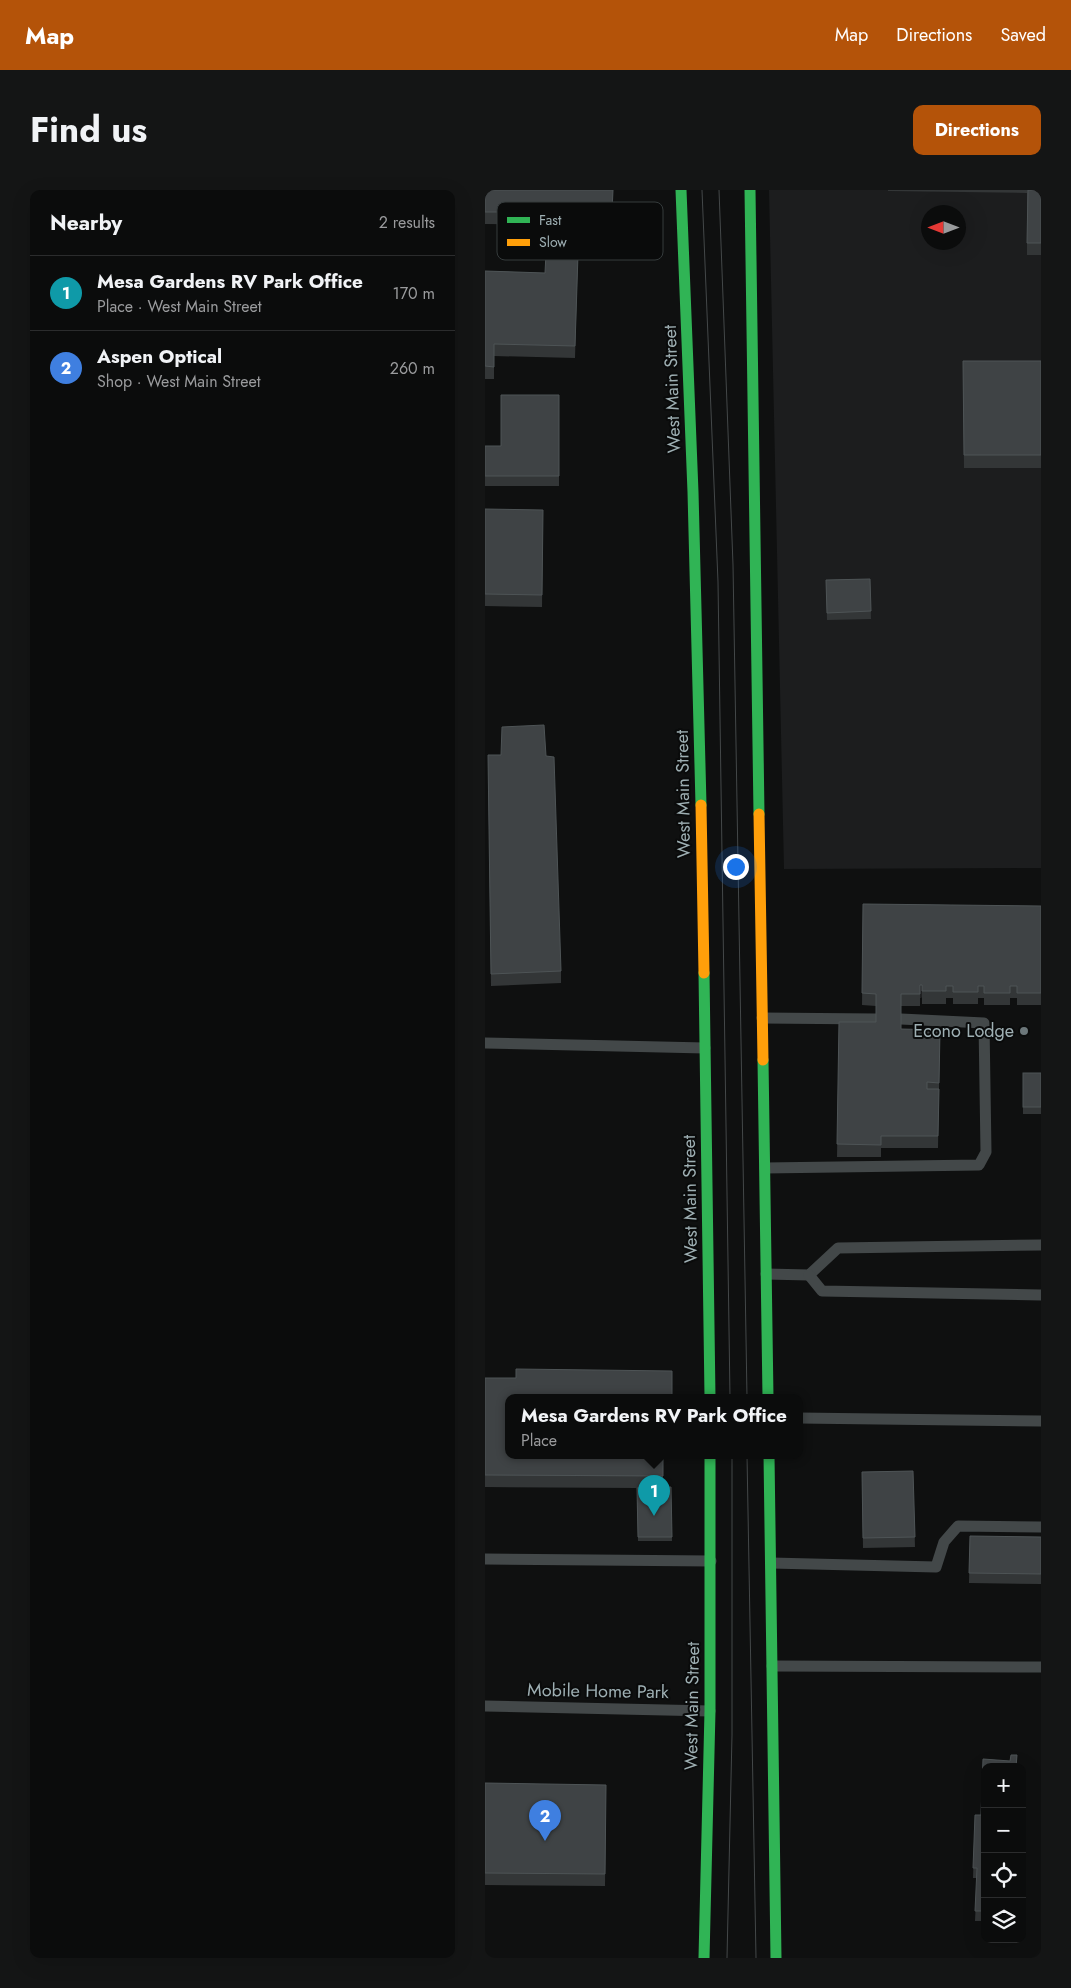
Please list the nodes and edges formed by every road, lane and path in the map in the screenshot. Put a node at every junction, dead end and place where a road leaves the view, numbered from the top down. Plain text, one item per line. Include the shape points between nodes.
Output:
1 (681, 190) edge
2 (750, 190) edge
3 (762, 1018) junction
4 (876, 1019) edge
5 (901, 1020) edge
6 (485, 1043) edge
7 (705, 1048) junction
8 (765, 1168) junction
9 (1041, 1245) edge
10 (766, 1274) junction
11 (809, 1275) junction
12 (1041, 1295) edge
13 (710, 1394) edge
14 (768, 1394) edge
15 (803, 1418) edge
16 (1041, 1421) edge
17 (710, 1459) edge
18 (769, 1459) edge
19 (1041, 1526) edge
20 (485, 1558) edge
21 (711, 1561) junction
22 (771, 1563) junction
23 (772, 1666) junction
24 (1041, 1667) edge
25 (485, 1706) edge
26 (710, 1711) junction
27 (704, 1958) edge
28 (776, 1958) edge

1 - 7 main road, West Main Street via 698,650
2 - 3 main road
3 - 4 lane
3 - 8 main road
5 - 8 lane via 983,1023 986,1152 979,1165
6 - 7 lane
7 - 13 main road, West Main Street
8 - 10 main road
9 - 11 lane via 838,1248
10 - 11 lane
10 - 14 main road
11 - 12 lane via 822,1291
15 - 16 lane
17 - 21 main road, West Main Street
18 - 22 main road
19 - 22 lane via 958,1526 944,1542 936,1566
20 - 21 lane
21 - 26 main road, West Main Street
22 - 23 main road
23 - 24 lane
23 - 28 main road
25 - 26 lane, Mobile Home Park
26 - 27 main road, West Main Street

